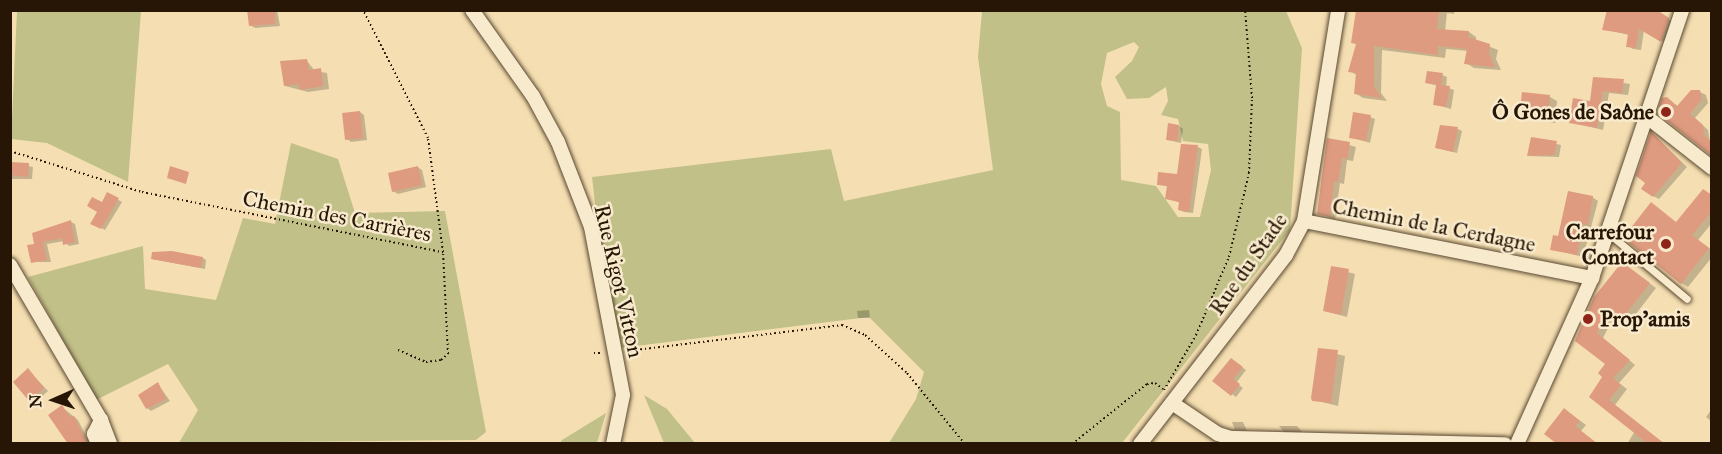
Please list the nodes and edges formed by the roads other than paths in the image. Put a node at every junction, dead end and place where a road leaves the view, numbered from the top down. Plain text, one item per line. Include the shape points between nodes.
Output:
1 (472, 10) edge
2 (1338, 10) edge
3 (1682, 10) edge
4 (1646, 116) junction
5 (1712, 168) edge
6 (1304, 221) junction
7 (1607, 232) junction
8 (10, 265) edge
9 (1592, 278) junction
10 (1688, 299) dead end
11 (1172, 403) junction
12 (101, 420) junction
13 (98, 444) edge
14 (110, 444) edge
15 (613, 444) edge
16 (1140, 444) edge
17 (1505, 444) edge
18 (1517, 444) edge

1 - 15 street, Rue Rigot Vitton via 533,96 558,142 591,227 623,395
2 - 6 street, Rue du Stade
3 - 4 street
4 - 5 street
4 - 7 street
6 - 9 street, Chemin de la Cerdagne
6 - 11 street, Rue du Stade via 1286,255
7 - 9 street
7 - 10 lane
8 - 12 street
9 - 18 street
11 - 16 street, Rue du Stade
11 - 17 street via 1218,434 1231,438
12 - 13 street via 94,434
12 - 14 street

